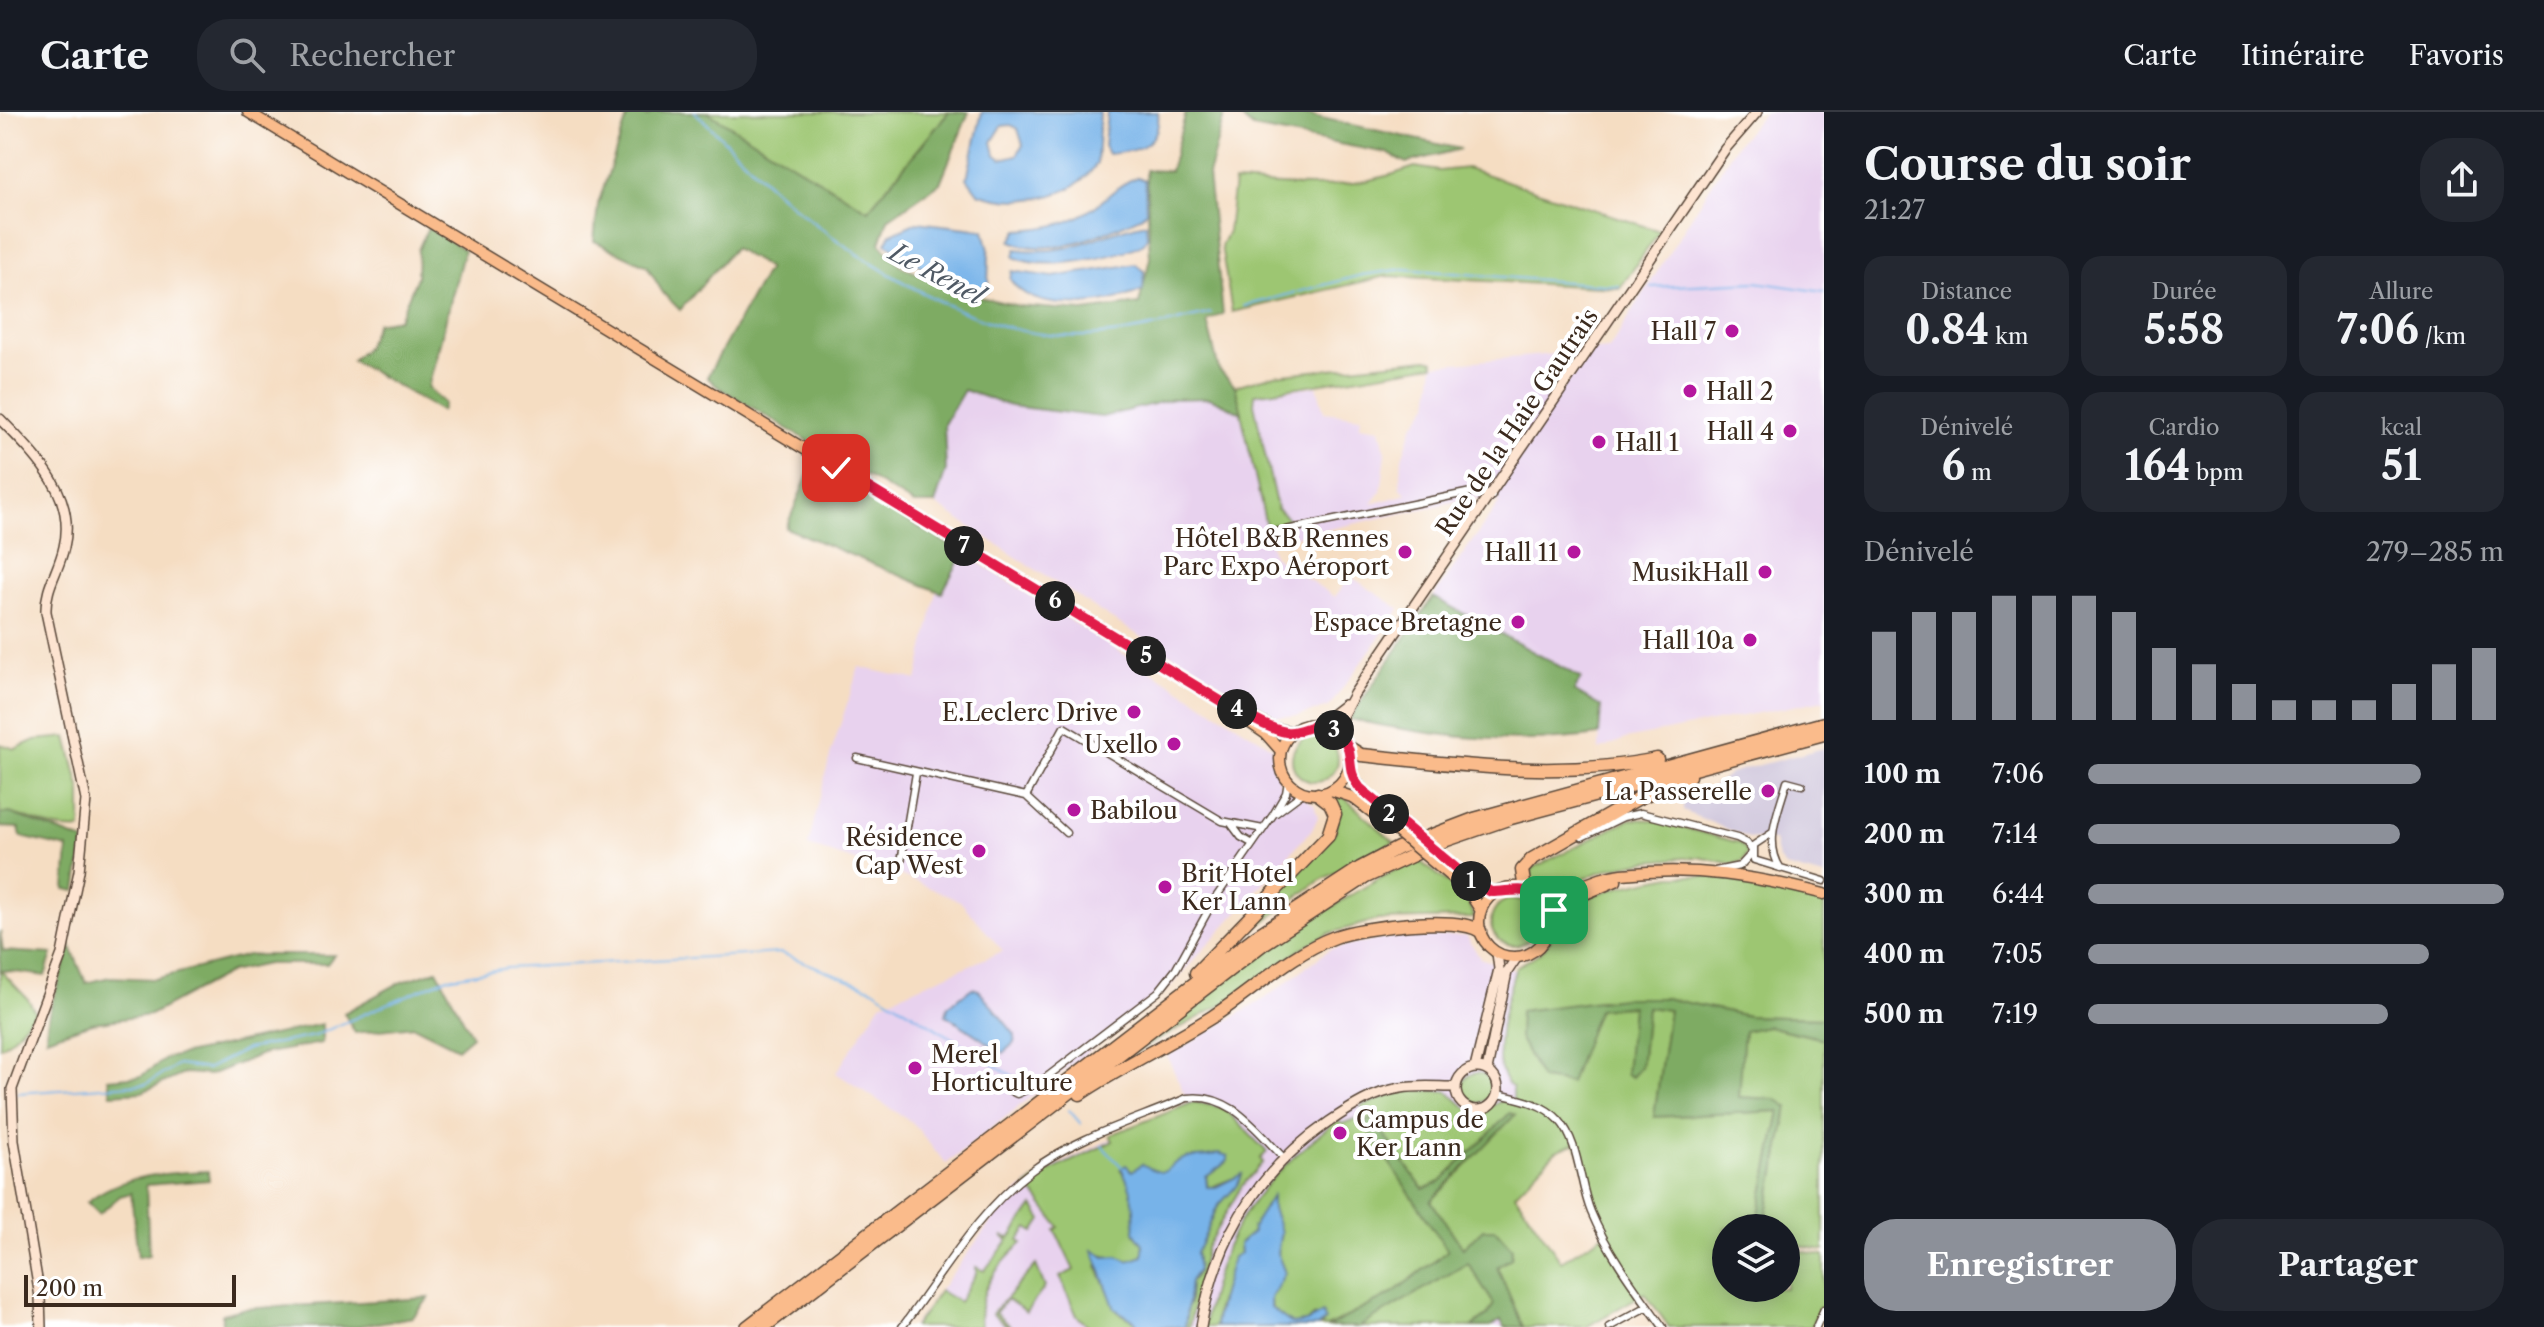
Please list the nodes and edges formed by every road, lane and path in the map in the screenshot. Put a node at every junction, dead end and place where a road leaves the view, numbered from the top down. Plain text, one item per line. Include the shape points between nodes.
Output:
1 (248, 112) edge
2 (1757, 112) edge
3 (0, 419) edge
4 (1492, 496) junction
5 (1276, 532) dead end
6 (1354, 694) junction
7 (1224, 703) junction
8 (1824, 722) edge
9 (1318, 725) junction
10 (1293, 732) junction
11 (1341, 735) junction
12 (1824, 735) edge
13 (1348, 747) junction
14 (1281, 751) junction
15 (857, 758) dead end
16 (1348, 770) junction
17 (916, 773) junction
18 (1288, 781) junction
19 (1802, 785) dead end
20 (1304, 792) junction
21 (1325, 792) junction
22 (1026, 796) junction
23 (1273, 815) junction
24 (1394, 824) junction
25 (1232, 825) junction
26 (1263, 829) junction
27 (1066, 833) dead end
28 (1772, 833) junction
29 (1765, 840) junction
30 (1253, 844) junction
31 (1773, 844) junction
32 (1752, 852) junction
33 (1542, 854) junction
34 (1775, 857) junction
35 (1443, 864) junction
36 (1767, 864) junction
37 (900, 868) dead end
38 (1781, 869) junction
39 (1715, 871) junction
40 (1636, 874) junction
41 (1824, 881) edge
42 (1525, 890) junction
43 (1496, 892) junction
44 (1824, 894) edge
45 (1539, 899) junction
46 (1481, 911) junction
47 (1548, 918) junction
48 (1480, 931) junction
49 (1497, 953) junction
50 (1517, 957) junction
51 (1475, 1068) junction
52 (1487, 1070) junction
53 (1456, 1087) junction
54 (1005, 1088) dead end
55 (1498, 1094) junction
56 (992, 1138) junction
57 (1284, 1158) junction
58 (981, 1161) junction
59 (1648, 1306) junction
60 (1824, 1309) edge
61 (41, 1327) edge
62 (747, 1327) edge
63 (764, 1327) edge
64 (902, 1327) edge
65 (1201, 1327) edge
66 (1609, 1327) edge
67 (1663, 1327) edge
68 (1816, 1327) edge

1 - 7 main road
2 - 4 street, Rue de la Haie Gautrais via 1725,149
3 - 61 street via 47,468 61,503 64,549 47,590 46,612 86,800 82,856 62,954 12,1089
4 - 5 street via 1476,491
4 - 6 street, Rue de la Haie Gautrais
6 - 9 street, Rue de la Haie Gautrais
6 - 11 street, Rue de la Haie Gautrais via 1342,716
7 - 10 main road via 1273,728
7 - 14 main road
8 - 13 highway via 1655,759 1576,770 1361,755
8 - 56 highway via 1526,803 1398,848 1289,912
9 - 10 main road
9 - 11 main road
10 - 14 main road
11 - 13 main road
12 - 33 highway via 1671,783
12 - 58 highway via 1511,818 1386,867 1279,932
13 - 16 main road
14 - 18 main road
15 - 17 street
16 - 21 main road
16 - 24 main road
17 - 22 street
17 - 37 street
18 - 20 main road
18 - 23 street
19 - 28 street via 1787,781
20 - 21 main road
20 - 23 street
21 - 24 main road via 1352,797
21 - 56 highway via 1333,807 1332,829 1230,940 1189,980
22 - 25 street via 1064,727
22 - 27 street
23 - 26 street
24 - 35 main road, bridge
25 - 26 street
25 - 30 street
26 - 30 street
28 - 29 street
28 - 31 street
29 - 31 street
29 - 32 street
30 - 54 street via 1158,992 1035,1086 1017,1094
31 - 34 street
32 - 33 street via 1737,838 1636,813
32 - 36 street via 1757,862
32 - 39 street via 1740,866
33 - 42 highway via 1522,870
34 - 36 street
34 - 38 street
35 - 43 main road
35 - 46 main road
36 - 38 street
38 - 41 street
39 - 40 main road via 1685,868
39 - 44 main road
40 - 45 main road via 1608,877
40 - 47 main road via 1586,893
42 - 43 main road
42 - 45 main road
43 - 46 main road
45 - 47 main road
46 - 48 main road
47 - 50 main road via 1541,944
48 - 49 main road
48 - 58 highway via 1459,925 1375,927 1318,944 1209,1019 1100,1081
49 - 50 main road
49 - 51 street via 1499,969
50 - 52 street via 1507,972
51 - 52 street
51 - 53 street via 1463,1072
52 - 55 street via 1497,1082
53 - 55 street via 1460,1101 1471,1109 1490,1106
53 - 57 street via 1401,1088 1368,1098
55 - 59 street via 1540,1105 1566,1129 1592,1216
56 - 62 highway
57 - 64 street via 1230,1106 1202,1096 1057,1154 1014,1184 989,1211
57 - 65 street via 1257,1187 1228,1232 1207,1289
58 - 63 highway
59 - 66 street
59 - 67 street
60 - 68 street

